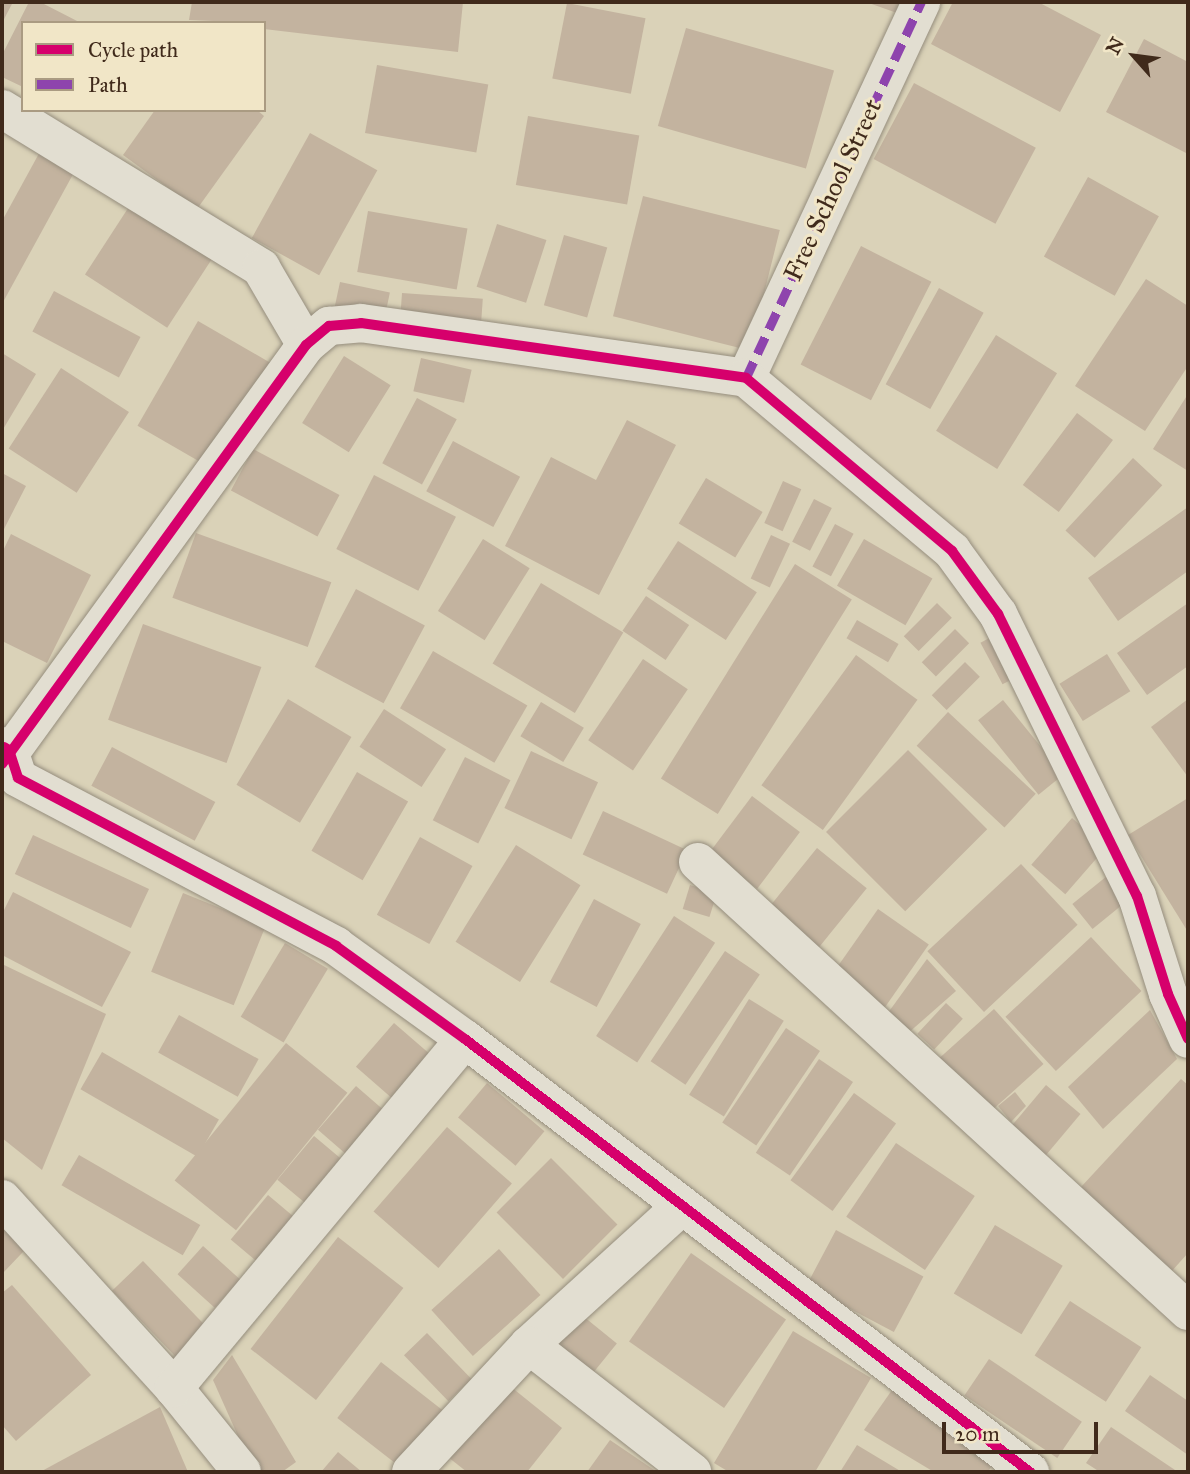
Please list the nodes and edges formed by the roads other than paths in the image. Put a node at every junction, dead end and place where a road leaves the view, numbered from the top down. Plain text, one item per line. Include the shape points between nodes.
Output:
1 (920, 2) edge
2 (2, 109) edge
3 (306, 345) junction
4 (746, 378) junction
5 (4, 753) edge
6 (698, 862) dead end
7 (466, 1039) junction
8 (1188, 1039) edge
9 (2, 1199) edge
10 (682, 1206) junction
11 (1188, 1311) edge
12 (529, 1345) junction
13 (174, 1388) junction
14 (242, 1472) edge
15 (411, 1472) edge
16 (692, 1472) edge
17 (1030, 1472) edge

1 - 4 street, Free School Street
2 - 3 street via 261,268
3 - 4 street via 329,326 361,323
3 - 5 street
4 - 8 street via 952,551 998,614 1137,896 1168,994
5 - 7 street via 18,778 336,946
6 - 11 street
7 - 10 street
7 - 13 street
9 - 13 street
10 - 12 street
10 - 17 street
12 - 15 street
12 - 16 street
13 - 14 street

